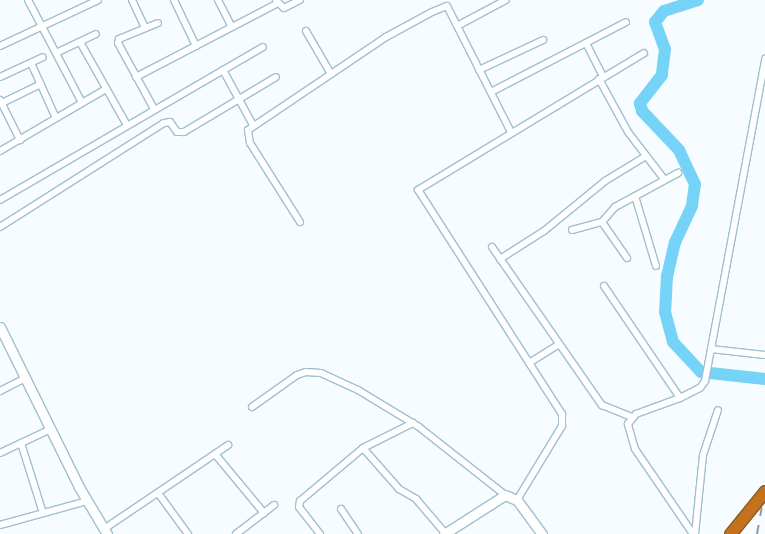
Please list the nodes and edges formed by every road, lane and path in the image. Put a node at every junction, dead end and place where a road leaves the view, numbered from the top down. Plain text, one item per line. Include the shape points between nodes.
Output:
1 (28, 0) edge
2 (98, 0) edge
3 (132, 0) edge
4 (174, 0) edge
5 (218, 0) edge
6 (300, 0) edge
7 (506, 0) edge
8 (277, 1) edge
9 (446, 3) edge
10 (626, 22) dead end
11 (158, 23) dead end
12 (42, 26) junction
13 (457, 26) junction
14 (232, 27) junction
15 (145, 28) junction
16 (306, 32) dead end
17 (96, 34) dead end
18 (543, 40) dead end
19 (80, 42) junction
20 (586, 43) junction
21 (0, 46) edge
22 (196, 46) junction
23 (263, 47) dead end
24 (56, 53) junction
25 (644, 53) dead end
26 (42, 57) dead end
27 (765, 59) edge
28 (31, 63) junction
29 (223, 70) junction
30 (480, 70) junction
31 (331, 74) junction
32 (0, 77) edge
33 (136, 77) junction
34 (276, 77) dead end
35 (601, 78) junction
36 (41, 84) junction
37 (106, 89) junction
38 (491, 92) junction
39 (240, 100) junction
40 (1, 102) edge
41 (82, 103) junction
42 (154, 109) junction
43 (56, 118) junction
44 (127, 125) junction
45 (253, 125) junction
46 (511, 132) junction
47 (20, 140) junction
48 (0, 151) edge
49 (646, 156) junction
50 (678, 172) dead end
51 (664, 179) junction
52 (635, 196) junction
53 (0, 199) edge
54 (300, 222) dead end
55 (602, 222) junction
56 (0, 227) edge
57 (572, 230) dead end
58 (492, 247) dead end
59 (627, 258) dead end
60 (500, 259) junction
61 (656, 266) dead end
62 (604, 286) dead end
63 (0, 327) edge
64 (4, 343) edge
65 (558, 345) junction
66 (710, 352) junction
67 (765, 354) edge
68 (529, 362) junction
69 (26, 378) junction
70 (0, 391) edge
71 (680, 398) junction
72 (252, 408) dead end
73 (718, 410) dead end
74 (632, 417) junction
75 (413, 423) junction
76 (51, 429) junction
77 (21, 443) junction
78 (228, 445) dead end
79 (363, 448) junction
80 (0, 453) edge
81 (215, 454) junction
82 (765, 491) edge
83 (158, 494) junction
84 (505, 495) junction
85 (517, 500) junction
86 (87, 501) junction
87 (274, 506) dead end
88 (340, 509) dead end
89 (43, 513) junction
90 (264, 513) junction
91 (0, 526) edge
92 (105, 531) edge
93 (188, 534) edge
94 (236, 534) edge
95 (320, 534) edge
96 (358, 534) edge
97 (444, 534) edge
98 (542, 534) edge
99 (694, 534) edge
100 (730, 534) edge

1 - 12 street
2 - 12 street
3 - 15 street
4 - 22 street
5 - 14 street
6 - 8 street via 284,8
7 - 13 street
8 - 14 street
9 - 13 street
9 - 31 street
10 - 20 street
11 - 15 street
12 - 21 street
12 - 24 street
13 - 30 street
14 - 22 street
15 - 33 street via 118,42
16 - 31 street
17 - 19 street
18 - 30 street
19 - 24 street
19 - 37 street
20 - 35 street
20 - 38 street
22 - 33 street
23 - 29 street
24 - 41 street
25 - 35 street
26 - 28 street
27 - 66 street
28 - 32 street
28 - 36 street
29 - 39 street
29 - 42 street
30 - 38 street
31 - 45 street
33 - 42 street
34 - 39 street
35 - 46 street
35 - 49 street via 624,126
36 - 40 street
36 - 43 street
37 - 41 street
37 - 44 street
38 - 46 street
39 - 45 street
39 - 56 street via 180,133 170,122 164,123
40 - 47 street
41 - 43 street
42 - 44 street
43 - 47 street
44 - 53 street
45 - 54 street via 248,130 250,143
46 - 68 street via 423,185 418,193
47 - 48 street
49 - 51 street
49 - 60 street via 605,181 544,231
50 - 51 street
51 - 52 street
52 - 55 street via 615,207
52 - 61 street
55 - 57 street
55 - 59 street
58 - 60 street
60 - 65 street
62 - 71 street
63 - 64 street
64 - 69 street
65 - 68 street
65 - 74 street via 602,405
66 - 67 street
66 - 71 street via 706,376 700,388
68 - 85 street via 563,420
69 - 70 street
69 - 76 street
71 - 74 street
72 - 75 street via 297,375 313,371 336,378
73 - 99 street via 703,455
74 - 99 street via 627,429 635,449
75 - 79 street
75 - 84 street
76 - 77 street
76 - 86 street
77 - 80 street
77 - 89 street
78 - 81 street
79 - 95 street via 298,504
79 - 97 street via 399,489 416,499
81 - 83 street
81 - 90 street
82 - 100 highway, bridge
83 - 92 street
83 - 93 street
84 - 85 street
84 - 97 street
85 - 98 street
86 - 89 street
86 - 92 street
87 - 90 street
88 - 96 street
89 - 91 street
90 - 94 street

